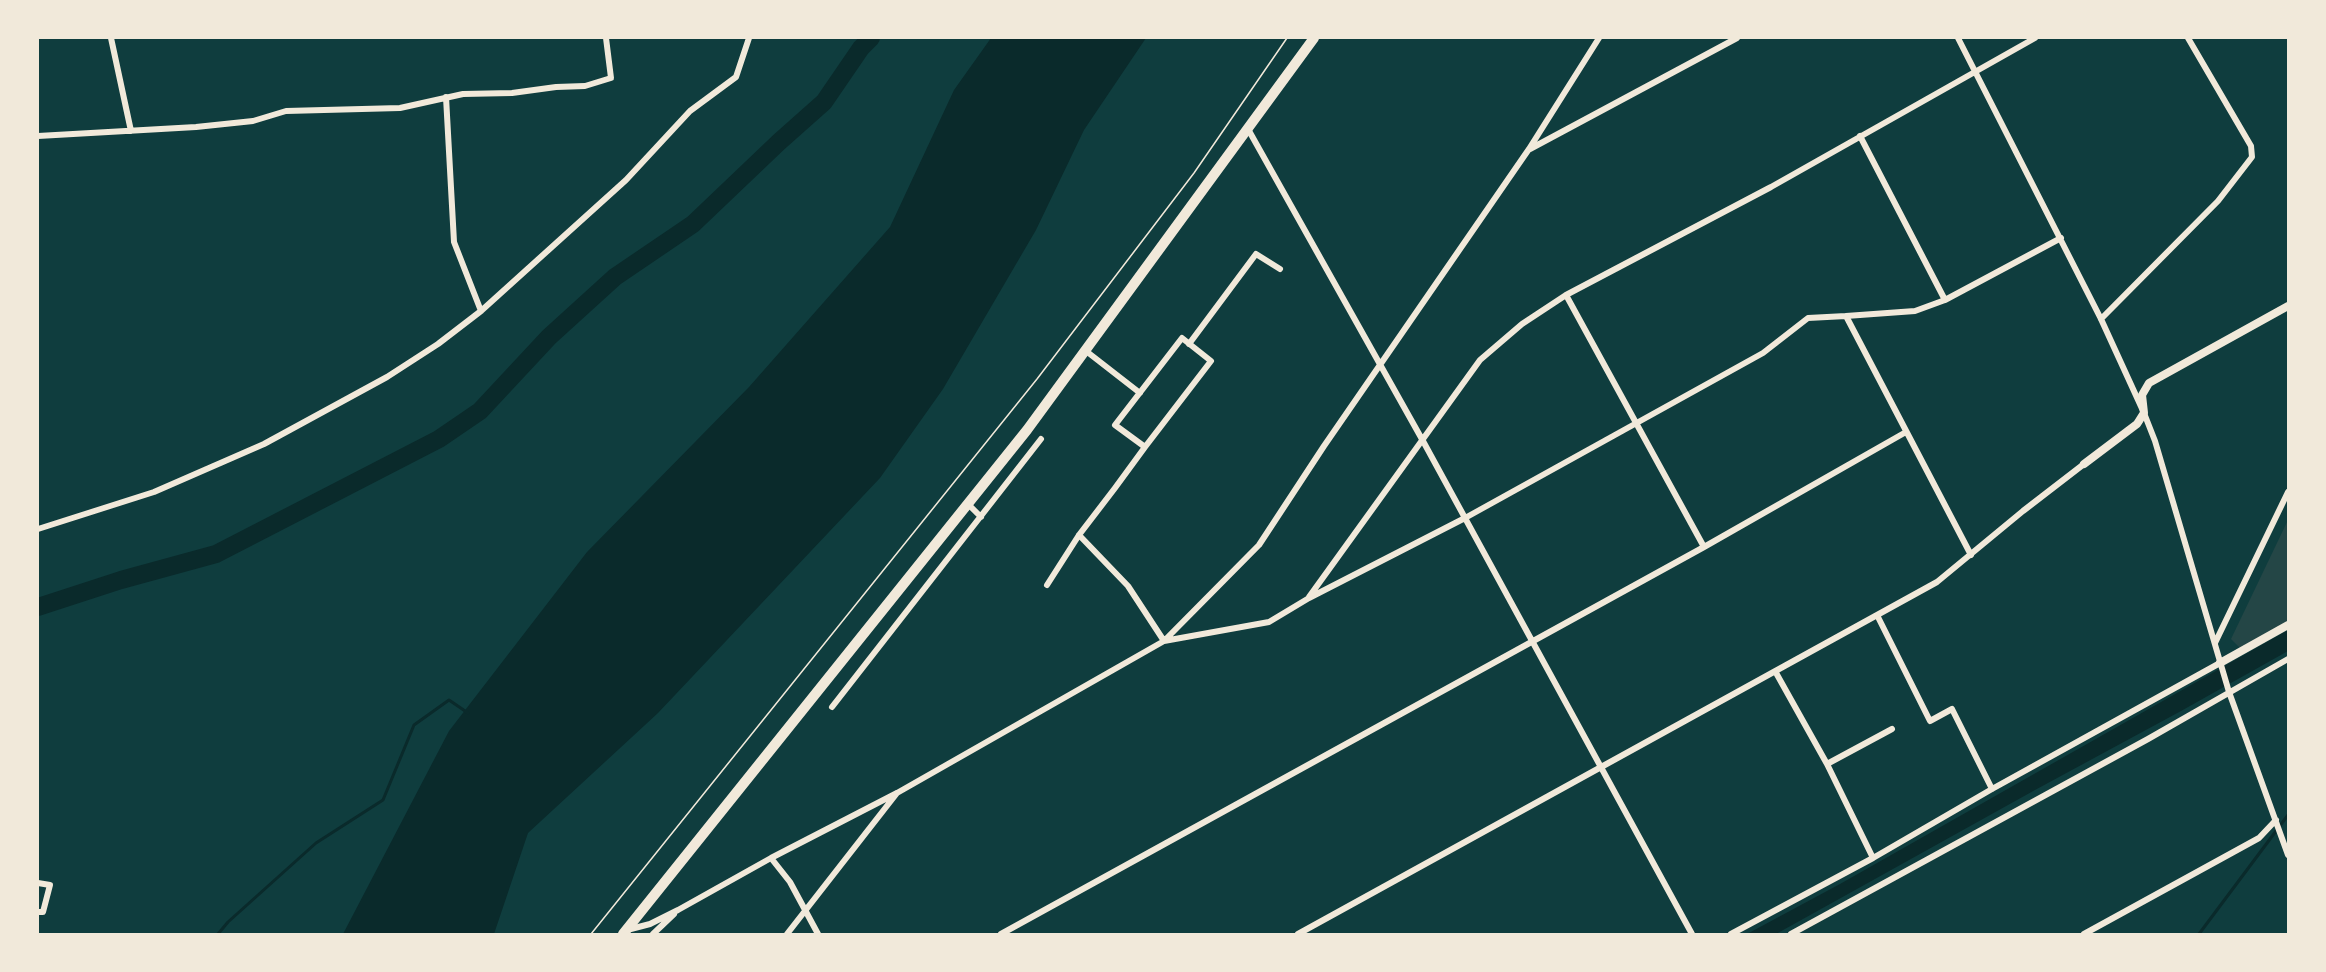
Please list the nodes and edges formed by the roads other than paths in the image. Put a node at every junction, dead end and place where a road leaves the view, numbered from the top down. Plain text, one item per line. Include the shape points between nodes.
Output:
1 (111, 38) edge
2 (606, 38) edge
3 (749, 38) edge
4 (1314, 38) edge
5 (1599, 38) edge
6 (1737, 38) edge
7 (1958, 38) edge
8 (2035, 38) edge
9 (2188, 38) edge
10 (1976, 70) junction
11 (446, 96) junction
12 (1248, 129) junction
13 (131, 131) junction
14 (38, 136) edge
15 (1860, 136) junction
16 (1529, 149) junction
17 (2061, 238) junction
18 (1280, 269) dead end
19 (1566, 295) junction
20 (1945, 300) junction
21 (2289, 306) edge
22 (481, 310) junction
23 (1846, 316) junction
24 (2101, 319) junction
25 (1190, 344) junction
26 (1086, 351) junction
27 (1382, 365) junction
28 (1140, 393) junction
29 (2144, 413) junction
30 (1636, 422) junction
31 (1906, 432) junction
32 (1041, 439) dead end
33 (1423, 441) junction
34 (1145, 447) junction
35 (2084, 464) joint
36 (2289, 492) edge
37 (968, 504) junction
38 (981, 517) junction
39 (1465, 518) junction
40 (38, 529) edge
41 (1080, 535) junction
42 (1704, 547) junction
43 (1971, 555) junction
44 (1047, 585) dead end
45 (1309, 598) junction
46 (1877, 615) junction
47 (2289, 625) edge
48 (1164, 641) junction
49 (1531, 641) junction
50 (2215, 644) junction
51 (2289, 659) edge
52 (2221, 665) junction
53 (1775, 671) junction
54 (2228, 689) junction
55 (832, 707) dead end
56 (1892, 729) dead end
57 (1827, 764) junction
58 (1602, 768) junction
59 (1992, 789) junction
60 (897, 793) junction
61 (2276, 821) junction
62 (2289, 855) edge
63 (771, 858) junction
64 (1874, 858) junction
65 (38, 883) edge
66 (678, 910) junction
67 (806, 911) junction
68 (38, 912) edge
69 (624, 932) edge
70 (653, 934) edge
71 (787, 934) edge
72 (818, 934) edge
73 (1001, 934) edge
74 (1298, 934) edge
75 (1692, 934) edge
76 (1731, 934) edge
77 (1791, 934) edge
78 (2084, 934) edge

1 - 13 street
2 - 11 street via 611,78 585,86
3 - 22 street via 736,77 690,111 626,180
4 - 12 highway
5 - 16 street
6 - 16 street
7 - 10 street
8 - 10 street
9 - 24 street via 2251,146 2252,157 2218,201
10 - 15 street
10 - 17 street
11 - 13 street via 400,108 286,111 253,121
11 - 22 street via 454,242
12 - 26 highway
12 - 27 street
13 - 14 street
15 - 19 street
15 - 20 street
16 - 27 street
17 - 20 street
17 - 24 street
18 - 25 street via 1256,254
19 - 30 street
19 - 33 street via 1522,324 1480,360
20 - 23 street via 1915,311
21 - 29 street via 2149,383 2142,395
22 - 40 street via 387,377 264,444 154,492
23 - 30 street via 1808,318 1763,353
23 - 31 street
24 - 29 street
25 - 28 street via 1182,338
25 - 34 street via 1210,361
26 - 28 street
26 - 37 highway
27 - 33 street
27 - 48 street via 1259,545
28 - 34 street via 1115,425
29 - 35 street via 2129,431
29 - 50 street
30 - 39 street
30 - 42 street
31 - 42 street
31 - 43 street
32 - 38 street
33 - 39 street
33 - 45 street
34 - 41 street
35 - 43 street
36 - 50 street
37 - 38 street
37 - 69 highway
38 - 55 street
39 - 45 street
39 - 49 street
41 - 44 street
41 - 48 street via 1128,586
42 - 49 street
43 - 46 street via 1937,582
45 - 48 street via 1269,622
46 - 53 street
46 - 59 street via 1930,721 1952,709
47 - 52 street
48 - 60 street
49 - 58 street
49 - 73 street
50 - 52 street
51 - 54 street
52 - 54 street
52 - 59 street
53 - 57 street
53 - 58 street
54 - 61 street
54 - 77 street
56 - 57 street
57 - 64 street
58 - 74 street
58 - 75 street
59 - 64 street
60 - 63 street
60 - 67 street
61 - 62 street
61 - 78 street via 2259,838
63 - 66 street
63 - 67 street
64 - 76 street
65 - 68 street via 50,885 43,912
66 - 69 street
66 - 70 street
67 - 71 street
67 - 72 street

